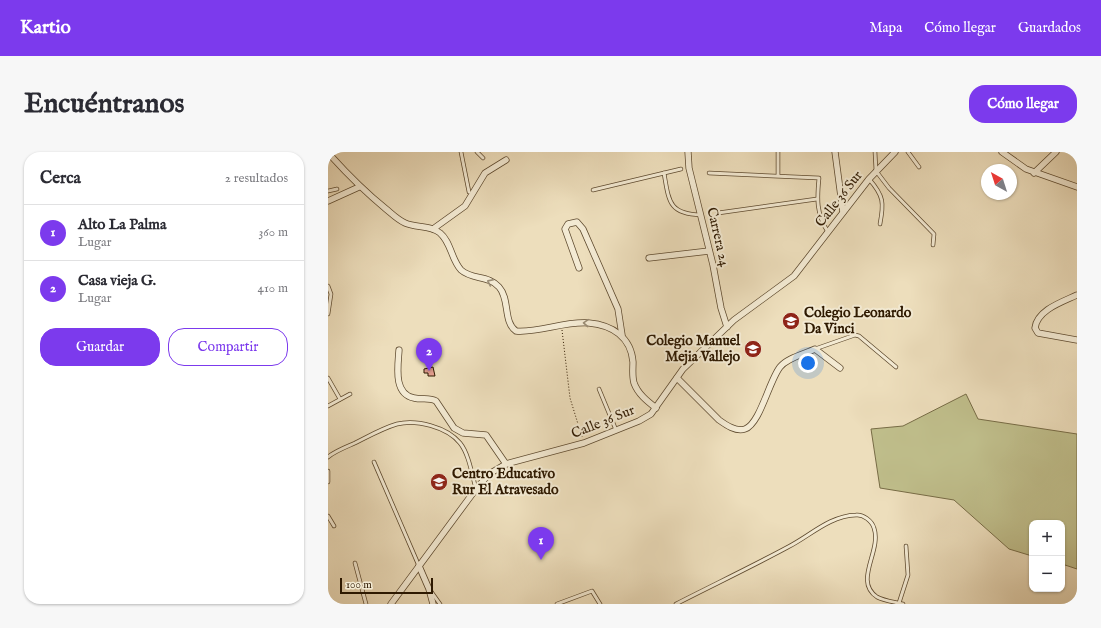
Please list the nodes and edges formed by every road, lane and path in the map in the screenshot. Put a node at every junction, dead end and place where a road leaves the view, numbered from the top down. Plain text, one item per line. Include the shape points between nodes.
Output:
1 (461, 152) edge
2 (477, 152) edge
3 (688, 152) edge
4 (778, 152) edge
5 (835, 152) edge
6 (874, 152) edge
7 (895, 152) edge
8 (908, 152) edge
9 (1002, 152) edge
10 (1056, 152) edge
11 (330, 155) edge
12 (482, 158) dead end
13 (506, 160) dead end
14 (919, 167) dead end
15 (681, 169) dead end
16 (876, 171) junction
17 (664, 173) junction
18 (709, 173) dead end
19 (1034, 173) junction
20 (778, 175) junction
21 (870, 179) junction
22 (359, 187) junction
23 (1077, 187) edge
24 (337, 188) dead end
25 (592, 190) dead end
26 (328, 191) edge
27 (469, 192) dead end
28 (817, 199) junction
29 (328, 201) edge
30 (718, 212) dead end
31 (843, 212) junction
32 (701, 214) junction
33 (880, 224) dead end
34 (433, 229) junction
35 (828, 232) junction
36 (933, 245) dead end
37 (710, 251) junction
38 (649, 258) dead end
39 (579, 268) dead end
40 (328, 286) edge
41 (1077, 295) edge
42 (328, 314) edge
43 (562, 325) junction
44 (727, 327) junction
45 (622, 336) junction
46 (1077, 340) edge
47 (815, 349) junction
48 (399, 350) dead end
49 (896, 367) dead end
50 (840, 368) dead end
51 (328, 378) edge
52 (677, 378) junction
53 (599, 389) dead end
54 (350, 394) dead end
55 (340, 399) junction
56 (328, 406) edge
57 (656, 408) junction
58 (616, 430) junction
59 (584, 443) junction
60 (328, 457) edge
61 (374, 462) dead end
62 (506, 464) junction
63 (328, 471) edge
64 (328, 482) edge
65 (476, 489) junction
66 (328, 516) edge
67 (334, 526) dead end
68 (906, 546) dead end
69 (355, 563) dead end
70 (419, 566) junction
71 (429, 589) junction
72 (899, 603) junction
73 (366, 604) edge
74 (391, 604) edge
75 (433, 604) edge
76 (440, 604) edge
77 (558, 604) edge
78 (600, 604) edge
79 (676, 604) edge
80 (903, 604) edge

1 - 27 lane
2 - 12 lane
3 - 32 street, Carrera 24 via 689,168
4 - 20 lane
5 - 31 street
6 - 16 lane
7 - 16 street, Calle 36 Sur
8 - 14 lane
9 - 19 street
10 - 19 street
11 - 22 street
13 - 34 street via 486,173 465,206
15 - 17 lane
16 - 21 street, Calle 36 Sur
16 - 36 lane via 934,234
17 - 25 lane
17 - 32 lane via 672,206 677,211
18 - 20 lane
19 - 23 street
20 - 28 lane via 819,178
21 - 31 street, Calle 36 Sur
21 - 33 lane via 883,203
22 - 29 street
22 - 34 street via 406,224
24 - 26 lane
28 - 30 lane
28 - 35 lane via 818,213
31 - 35 street, Calle 36 Sur
32 - 37 street, Carrera 24
43 -> 34 street via 521,332 512,329 504,294 499,287 487,279 461,270 443,236
35 - 44 street, Calle 36 Sur via 794,276
37 - 38 street
37 - 44 street, Carrera 24 via 720,308
39 - 45 street via 565,229 565,226 573,222 577,222 583,229 618,309
40 - 42 lane via 331,294
41 - 46 street via 1040,315 1034,328 1038,333
45 -> 43 street via 599,325
43 - 59 path via 570,398
44 - 52 street, Calle 36 Sur
45 - 57 street via 628,342 632,353 634,382 644,398
47 - 49 lane via 855,335
47 - 50 street
47 - 52 street via 780,366 753,422 746,429 732,427 719,420
48 - 62 street via 398,375 403,392 409,397 436,401 449,424 459,431 486,435
51 - 55 lane
52 - 57 street, Calle 36 Sur
53 - 58 lane
54 - 55 lane
55 - 56 lane
57 - 58 street, Calle 36 Sur via 646,417
58 - 59 street, Calle 36 Sur
59 - 62 street, Calle 36 Sur
60 - 65 lane via 396,425 435,427 444,430 464,449
61 - 70 lane
62 - 65 street, Calle 36 Sur via 489,474
63 - 64 lane
65 - 70 street, Calle 36 Sur
66 - 67 lane
68 - 72 lane via 908,575
69 - 73 lane
70 - 71 street
70 - 74 street, Calle 36 Sur
71 - 75 street
71 - 76 lane
72 - 79 lane via 877,597 870,590 867,573 875,553 874,528 867,518 858,514 834,519 789,547
72 - 80 lane
77 - 78 lane via 592,591

